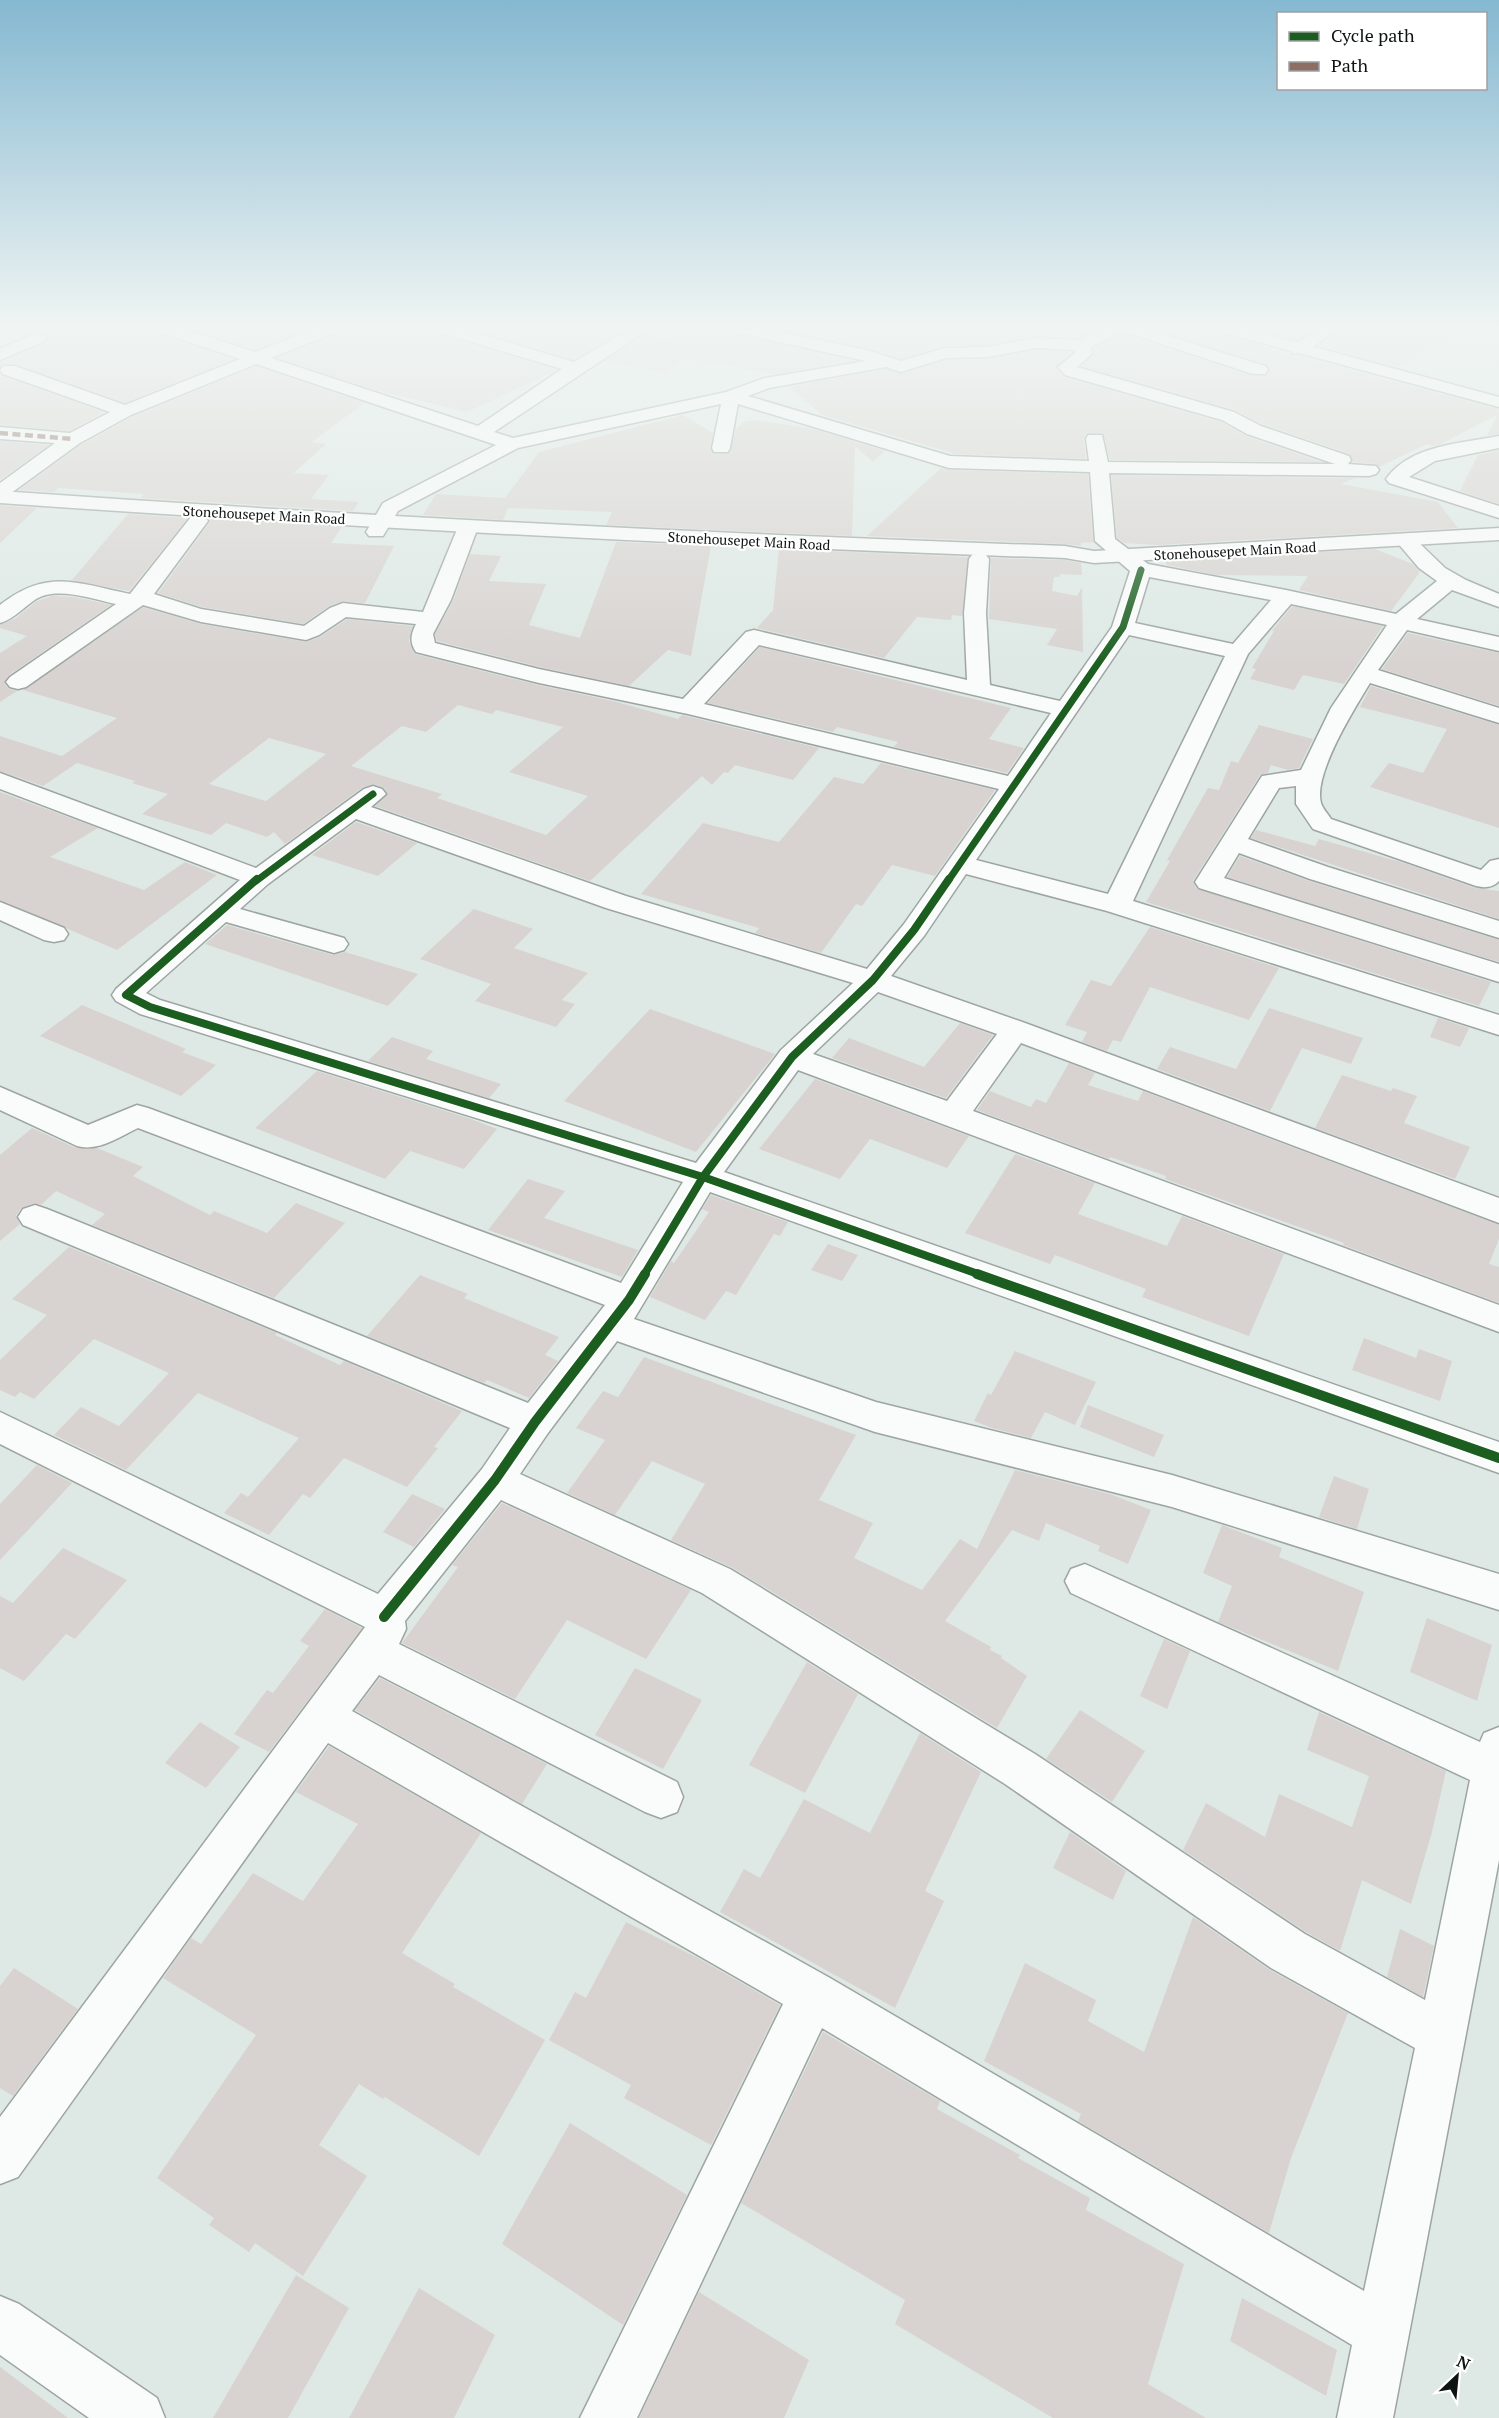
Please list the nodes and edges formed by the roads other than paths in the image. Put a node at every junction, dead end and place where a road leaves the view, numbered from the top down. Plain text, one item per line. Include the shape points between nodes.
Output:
1 (68, 442) edge
2 (505, 442) edge
3 (522, 442) edge
4 (722, 442) edge
5 (883, 442) edge
6 (1095, 442) edge
7 (1288, 442) edge
8 (1499, 442) edge
9 (512, 444) junction
10 (721, 448) dead end
11 (1099, 467) junction
12 (1370, 470) junction
13 (1396, 479) junction
14 (0, 494) edge
15 (0, 507) edge
16 (1499, 512) edge
17 (254, 519) junction
18 (198, 521) junction
19 (380, 527) junction
20 (466, 532) junction
21 (1499, 534) edge
22 (1407, 542) junction
23 (921, 553) junction
24 (1094, 557) junction
25 (979, 559) junction
26 (1132, 563) junction
27 (1449, 582) junction
28 (1286, 596) junction
29 (137, 599) junction
30 (1499, 601) edge
31 (0, 616) edge
32 (429, 619) junction
33 (1402, 621) junction
34 (1124, 627) junction
35 (1499, 644) edge
36 (1238, 652) junction
37 (1366, 674) junction
38 (18, 682) dead end
39 (980, 689) junction
40 (688, 707) junction
41 (1067, 710) junction
42 (1499, 716) edge
43 (1309, 777) junction
44 (0, 780) edge
45 (1015, 785) junction
46 (1233, 842) junction
47 (961, 864) junction
48 (1499, 867) edge
49 (259, 878) junction
50 (1117, 905) junction
51 (0, 910) edge
52 (222, 912) junction
53 (1499, 930) edge
54 (54, 934) dead end
55 (334, 944) dead end
56 (1499, 973) edge
57 (873, 980) junction
58 (1499, 1025) edge
59 (1015, 1030) junction
60 (792, 1057) junction
61 (0, 1097) edge
62 (954, 1115) junction
63 (702, 1177) junction
64 (1499, 1211) edge
65 (35, 1217) dead end
66 (620, 1313) junction
67 (1499, 1320) edge
68 (536, 1422) junction
69 (0, 1427) edge
70 (1499, 1458) edge
71 (495, 1480) junction
72 (1085, 1581) dead end
73 (1499, 1592) edge
74 (379, 1634) junction
75 (322, 1717) junction
76 (1496, 1758) edge
77 (661, 1797) dead end
78 (813, 1995) junction
79 (1440, 2035) junction
80 (4, 2147) edge
81 (0, 2324) edge
82 (1383, 2333) junction
83 (137, 2418) edge
84 (608, 2418) edge
85 (1365, 2418) edge

1 - 14 street
2 - 9 street
3 - 9 street
4 - 10 street
5 - 11 street via 950,462
6 - 11 street
7 - 12 street
8 - 13 street via 1432,457 1414,464
9 - 19 street via 390,507
11 - 12 street
11 - 26 street via 1105,541
12 - 13 street
13 - 16 street
14 - 17 street, Stonehousepet Main Road
15 - 18 street
17 - 18 street
17 - 19 street
18 - 29 street
19 - 20 street
20 - 23 street
20 - 32 street
21 - 22 street, Stonehousepet Main Road
22 - 26 street, Stonehousepet Main Road
22 - 27 street via 1423,562
23 - 24 street, Stonehousepet Main Road via 1065,552
23 - 25 street
24 - 25 street via 1068,562
24 - 26 street, Stonehousepet Main Road
25 - 39 street via 975,613
26 - 28 street
26 - 34 street
27 - 30 street
27 - 33 street
28 - 33 street
28 - 36 street
29 - 31 street via 42,589
29 - 32 street via 214,619 306,633 343,610
29 - 38 street
32 - 40 street via 422,634 424,647
33 - 35 street
33 - 37 street
34 - 36 street
34 - 41 street
36 - 50 street
37 - 42 street
37 - 43 street via 1324,743
39 - 40 street via 754,637
39 - 41 street
40 - 45 street
41 - 45 street
43 - 46 street via 1271,780
43 - 48 street via 1307,800 1322,824 1485,880
44 - 49 street
45 - 47 street
46 - 53 street
46 - 56 street via 1208,882
47 - 50 street
47 - 57 street
49 - 52 street
49 - 57 street via 363,801 616,902
50 - 58 street
51 - 54 street
52 - 55 street
52 - 63 street via 126,995 150,1007
57 - 59 street
57 - 60 street
59 - 62 street
59 - 64 street
60 - 62 street
60 - 63 street
61 - 66 street via 88,1138 137,1116
62 - 67 street
63 - 66 street
63 - 70 street
65 - 68 street
66 - 68 street
66 - 73 street via 875,1417 1173,1491
68 - 71 street
69 - 74 street
71 - 74 street
71 - 79 street via 716,1581 1020,1770 1288,1951
72 - 76 street via 1335,1698
74 - 75 street
74 - 77 street
75 - 78 street
75 - 80 street
76 - 79 street
78 - 82 street
78 - 84 street
79 - 82 street
81 - 83 street
82 - 85 street

